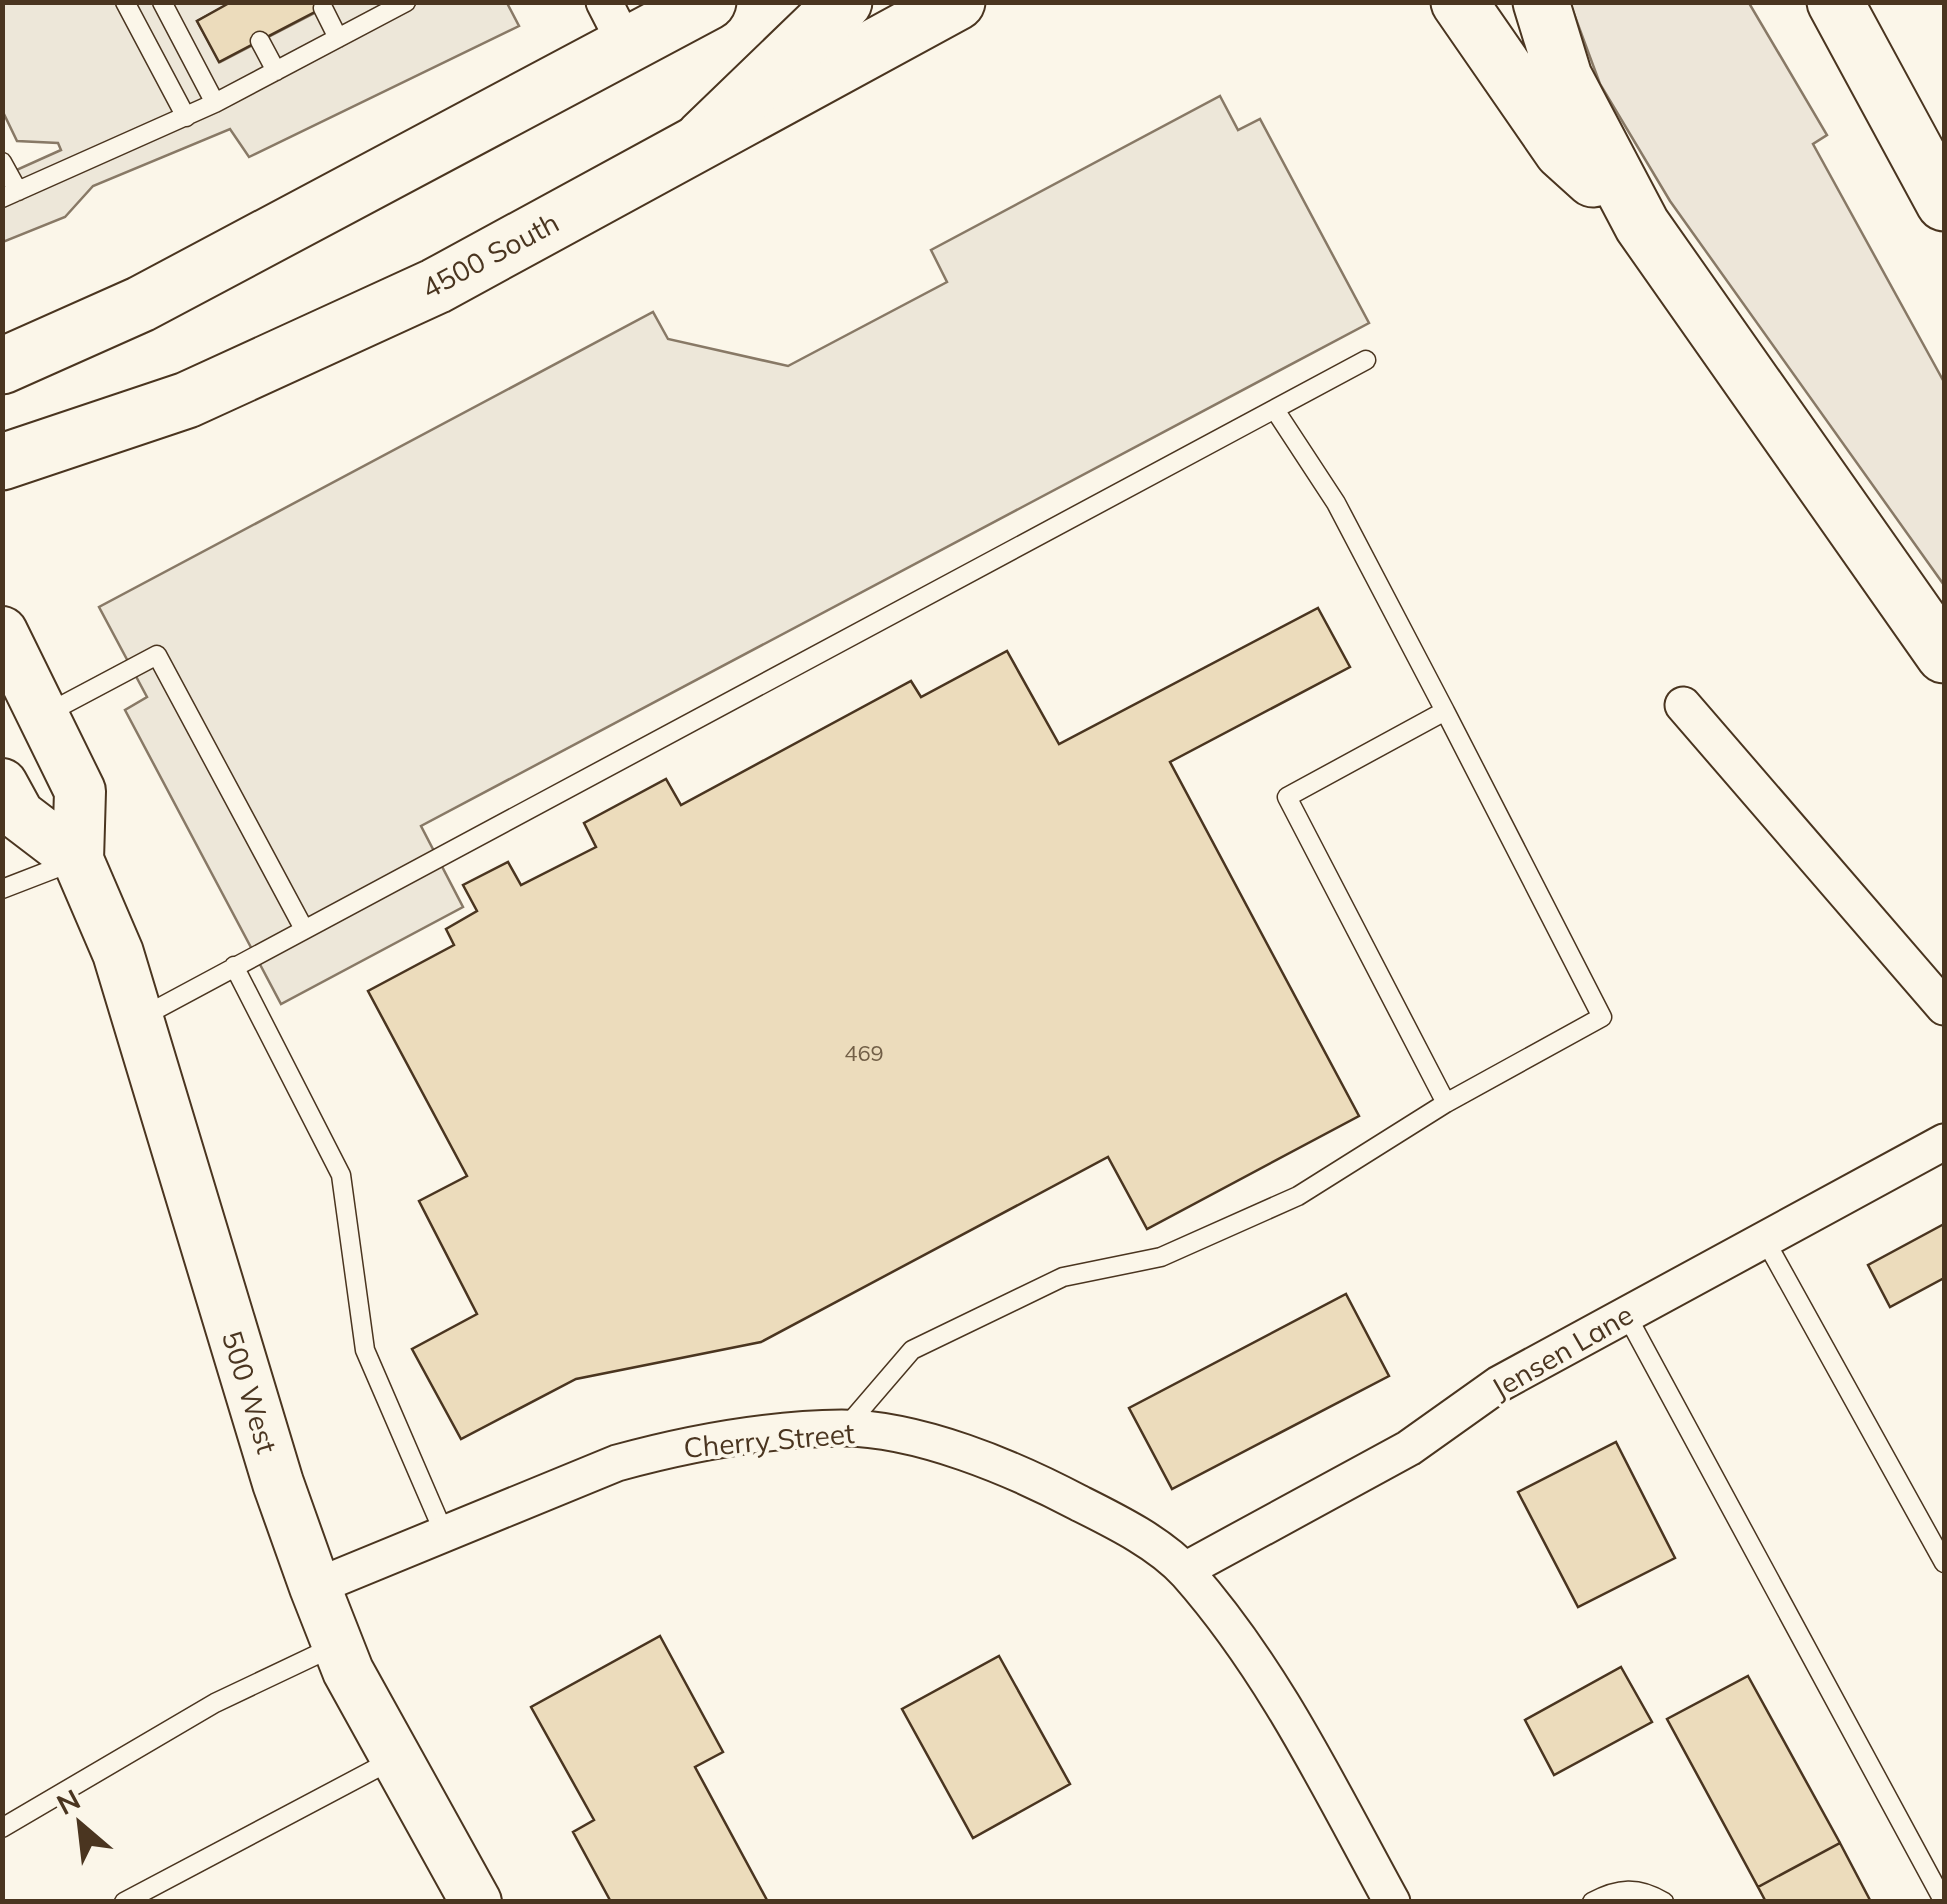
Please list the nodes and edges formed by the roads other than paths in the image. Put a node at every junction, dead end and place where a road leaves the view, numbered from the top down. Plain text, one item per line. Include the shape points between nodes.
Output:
1 (124, 2) edge
2 (162, 2) edge
3 (708, 2) edge
4 (844, 2) edge
5 (957, 2) edge
6 (1459, 2) edge
7 (1540, 2) edge
8 (1835, 2) edge
9 (400, 4) edge
10 (322, 8) dead end
11 (615, 24) edge
12 (338, 38) junction
13 (260, 41) dead end
14 (276, 71) junction
15 (215, 103) junction
16 (186, 116) junction
17 (703, 138) junction
18 (2, 162) edge
19 (10, 195) edge
20 (1944, 203) edge
21 (1642, 224) junction
22 (1366, 360) dead end
23 (2, 366) edge
24 (1274, 410) junction
25 (2, 462) edge
26 (2, 632) edge
27 (1944, 655) edge
28 (1683, 704) dead end
29 (1446, 712) junction
30 (44, 715) junction
31 (2, 784) edge
32 (78, 860) junction
33 (2, 889) edge
34 (304, 929) junction
35 (234, 966) junction
36 (1944, 1007) edge
37 (139, 1019) junction
38 (1446, 1103) junction
39 (1944, 1142) edge
40 (1764, 1240) junction
41 (1626, 1314) junction
42 (845, 1428) junction
43 (444, 1533) junction
44 (1944, 1563) edge
45 (1184, 1570) junction
46 (314, 1588) junction
47 (337, 1645) junction
48 (394, 1758) junction
49 (2, 1828) edge
50 (124, 1902) edge
51 (476, 1902) edge
52 (1392, 1902) edge
53 (1592, 1902) edge
54 (1664, 1902) edge
55 (1944, 1902) edge

1 - 16 lane
2 - 15 lane
3 - 11 main road
4 - 17 main road
5 - 17 main road, 4500 South
6 - 21 main road via 1562,151
7 - 21 main road via 1564,77
8 - 20 main road
9 - 12 lane
10 - 12 lane
11 - 23 main road via 142,304
12 - 14 lane
13 - 14 lane
14 - 15 lane
15 - 16 lane
16 - 19 lane
17 - 25 main road, 4500 South via 436,286 187,400
18 - 19 lane
21 - 27 main road
22 - 24 lane
24 - 29 lane via 1336,503
24 - 34 lane
26 - 30 main road, 500 West
28 - 36 street
29 - 38 lane via 1602,1017
29 - 38 lane via 1286,798
30 - 32 main road, 500 West via 80,791
30 - 34 lane via 158,655
31 - 32 main road, 500 West via 19,815
32 - 33 lane
32 - 37 main road, 500 West
34 - 35 lane
35 - 37 lane
35 - 43 lane via 341,1175 364,1350
37 - 46 main road, 500 West
38 - 42 lane via 1298,1196 1162,1257 1063,1277 912,1350
39 - 40 street, Jensen Lane
40 - 41 street, Jensen Lane
40 - 44 lane
41 - 45 street, Jensen Lane via 1500,1384 1409,1448
41 - 55 lane
42 - 43 street, Cherry Street via 718,1438 668,1449
42 - 45 street, Cherry Street via 923,1442 1022,1473 1120,1524
43 - 46 street, Cherry Street
45 - 52 street, Cherry Street via 1286,1709
46 - 47 main road, 500 West
47 - 48 main road, 500 West
47 - 49 lane via 215,1703
48 - 50 lane
48 - 51 main road, 500 West
53 - 54 lane via 1617,1888 1648,1892

